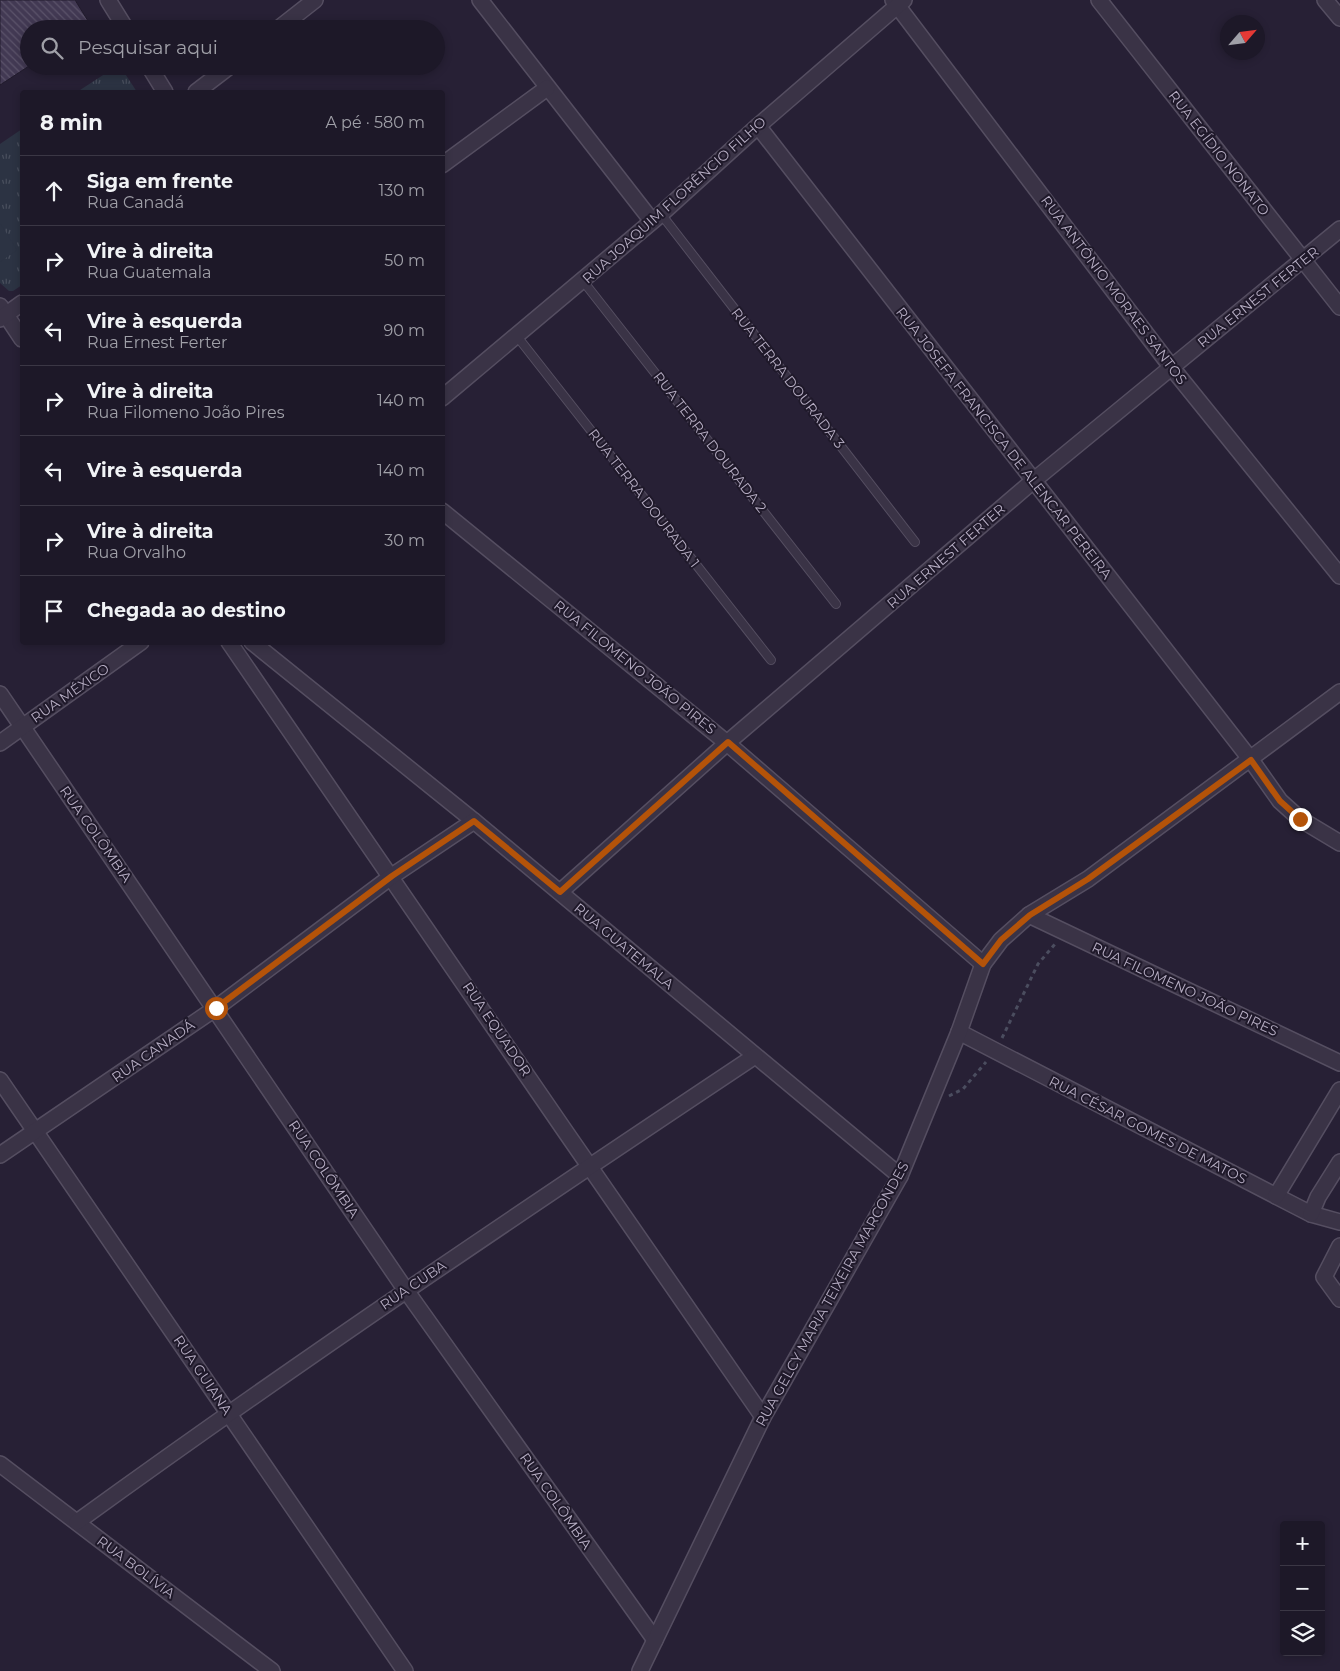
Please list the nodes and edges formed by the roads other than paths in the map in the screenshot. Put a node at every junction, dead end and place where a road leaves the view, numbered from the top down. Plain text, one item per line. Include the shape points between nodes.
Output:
1 (108, 0) edge
2 (315, 0) edge
3 (480, 0) edge
4 (1099, 0) edge
5 (1325, 0) edge
6 (898, 2) edge
7 (1340, 18) edge
8 (120, 20) edge
9 (289, 20) edge
10 (155, 75) edge
11 (218, 75) edge
12 (547, 88) junction
13 (164, 90) edge
14 (199, 90) edge
15 (758, 126) junction
16 (445, 163) edge
17 (656, 218) junction
18 (1340, 229) edge
19 (1303, 260) junction
20 (583, 281) junction
21 (20, 304) edge
22 (1340, 307) edge
23 (2, 313) edge
24 (516, 335) junction
25 (20, 336) edge
26 (1172, 368) junction
27 (445, 395) edge
28 (1033, 481) junction
29 (445, 513) edge
30 (915, 542) dead end
31 (1340, 576) edge
32 (836, 604) dead end
33 (137, 645) edge
34 (231, 645) edge
35 (256, 645) edge
36 (771, 660) dead end
37 (1340, 692) edge
38 (0, 694) edge
39 (22, 727) junction
40 (728, 742) junction
41 (0, 743) edge
42 (1251, 760) junction
43 (474, 821) junction
44 (1340, 843) edge
45 (392, 876) junction
46 (560, 892) junction
47 (1030, 915) junction
48 (983, 964) junction
49 (216, 1008) junction
50 (959, 1032) junction
51 (755, 1056) junction
52 (1340, 1063) edge
53 (0, 1080) edge
54 (1340, 1090) edge
55 (36, 1132) junction
56 (0, 1155) edge
57 (1340, 1162) edge
58 (588, 1167) junction
59 (900, 1176) junction
60 (1276, 1196) junction
61 (1312, 1214) junction
62 (1340, 1222) edge
63 (1340, 1246) edge
64 (405, 1289) junction
65 (1340, 1299) edge
66 (228, 1412) junction
67 (763, 1417) junction
68 (0, 1464) edge
69 (77, 1522) junction
70 (655, 1640) junction
71 (272, 1671) edge
72 (405, 1671) edge
73 (640, 1671) edge

1 - 8 street
2 - 9 street
3 - 12 street
4 - 19 street, RUA EGÍDIO NONATO
5 - 7 street
6 - 15 street, RUA JOAQUIM FLORÊNCIO FILHO
6 - 26 street, RUA ANTÔNIO MORAES SANTOS
10 - 13 street
11 - 14 street
12 - 16 street
12 - 17 street
15 - 17 street, RUA JOAQUIM FLORÊNCIO FILHO
15 - 28 street, RUA JOSEFA FRANCISCA DE ALENCAR PEREIRA
17 - 20 street, RUA JOAQUIM FLORÊNCIO FILHO
17 - 30 lane, RUA TERRA DOURADA 3
18 - 19 street, RUA ERNEST FERTER
19 - 22 street, RUA EGÍDIO NONATO
19 - 26 street, RUA ERNEST FERTER
20 - 24 street, RUA JOAQUIM FLORÊNCIO FILHO
20 - 32 lane, RUA TERRA DOURADA 2
21 - 23 street
23 - 25 street
24 - 27 street, RUA JOAQUIM FLORÊNCIO FILHO
24 - 36 lane, RUA TERRA DOURADA 1
26 - 28 street, RUA ERNEST FERTER
26 - 31 street, RUA ANTÔNIO MORAES SANTOS
28 - 40 street, RUA ERNEST FERTER
28 - 42 street, RUA JOSEFA FRANCISCA DE ALENCAR PEREIRA
29 - 40 street, RUA FILOMENO JOÃO PIRES
33 - 39 street, RUA MÉXICO
34 - 45 street, RUA EQUADOR
35 - 43 street, RUA GUATEMALA
37 - 42 street, RUA GELCY MARIA TEIXEIRA MARCONDES
38 - 39 street, RUA COLÔMBIA
39 - 41 street, RUA MÉXICO
39 - 49 street, RUA COLÔMBIA
40 - 46 street, RUA ERNEST FERTER
40 - 48 street, RUA FILOMENO JOÃO PIRES
42 - 44 street, RUA JOSEFA FRANCISCA DE ALENCAR PEREIRA via 1280,801 1300,819
42 - 47 street, RUA GELCY MARIA TEIXEIRA MARCONDES via 1088,879
43 - 45 street, RUA CANADÁ
43 - 46 street, RUA GUATEMALA
45 - 49 street, RUA CANADÁ
45 - 58 street, RUA EQUADOR
46 - 51 street, RUA GUATEMALA
47 - 48 street, RUA GELCY MARIA TEIXEIRA MARCONDES via 1001,940
47 - 52 street, RUA FILOMENO JOÃO PIRES
48 - 50 street, RUA GELCY MARIA TEIXEIRA MARCONDES
49 - 55 street, RUA CANADÁ
49 - 64 street, RUA COLÔMBIA
50 - 59 street, RUA GELCY MARIA TEIXEIRA MARCONDES
50 - 60 street, RUA CÉSAR GOMES DE MATOS
51 - 58 street, RUA CUBA
51 - 59 street, RUA GUATEMALA
53 - 55 street, RUA GUIANA
54 - 60 street
55 - 56 street, RUA CANADÁ
55 - 66 street, RUA GUIANA
57 - 61 street via 1318,1197
58 - 64 street, RUA CUBA
58 - 67 street, RUA EQUADOR
59 - 67 street, RUA GELCY MARIA TEIXEIRA MARCONDES
60 - 61 street, RUA CÉSAR GOMES DE MATOS
61 - 62 street, RUA CÉSAR GOMES DE MATOS
63 - 65 street via 1324,1277
64 - 66 street, RUA CUBA
64 - 70 street, RUA COLÔMBIA
66 - 69 street, RUA CUBA
66 - 72 street, RUA GUIANA
67 - 70 street, RUA GELCY MARIA TEIXEIRA MARCONDES
68 - 69 street, RUA BOLÍVIA
69 - 71 street, RUA BOLÍVIA
70 - 73 street, RUA GELCY MARIA TEIXEIRA MARCONDES

